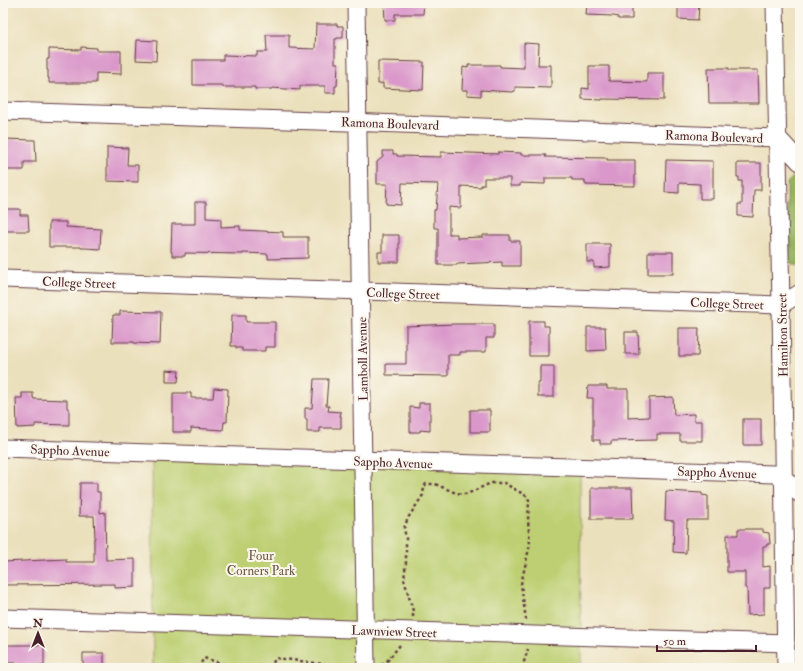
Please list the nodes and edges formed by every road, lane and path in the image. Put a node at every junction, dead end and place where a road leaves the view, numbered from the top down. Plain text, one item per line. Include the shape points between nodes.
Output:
1 (356, 3) edge
2 (775, 3) edge
3 (3, 111) edge
4 (358, 122) junction
5 (778, 138) junction
6 (800, 162) edge
7 (3, 279) edge
8 (360, 291) junction
9 (800, 293) edge
10 (781, 305) junction
11 (3, 448) edge
12 (364, 461) junction
13 (783, 477) junction
14 (800, 494) edge
15 (3, 618) edge
16 (526, 620) dead end
17 (412, 623) dead end
18 (366, 630) junction
19 (530, 643) dead end
20 (401, 644) dead end
21 (786, 644) junction
22 (369, 666) edge
23 (339, 667) edge
24 (198, 668) edge
25 (522, 668) edge
26 (786, 668) edge

1 - 4 street, Lamboll Avenue
2 - 5 street, Hamilton Street
3 - 4 street, Ramona Boulevard
4 - 5 street, Ramona Boulevard
4 - 8 street, Lamboll Avenue
5 - 6 street
5 - 10 street, Hamilton Street
7 - 8 street, College Street
8 - 10 street, College Street
8 - 12 street, Lamboll Avenue
9 - 10 street, College Street
10 - 13 street, Hamilton Street
11 - 12 street, Sappho Avenue
12 - 13 street, Sappho Avenue via 774,474
12 - 18 street, Lamboll Avenue
13 - 14 street
13 - 21 street, Hamilton Street
15 - 18 street, Lawnview Street
16 - 17 path via 521,584 530,544 528,497 504,483 491,483 467,494 456,493 435,484 426,484 423,495 404,528 404,579 413,611
18 - 21 street, Lawnview Street
18 - 22 street, Lamboll Avenue
19 - 25 path
20 - 22 path via 388,660
21 - 26 street, Hamilton Street
22 - 23 path
23 - 24 path via 276,658 270,667 230,666 204,658

